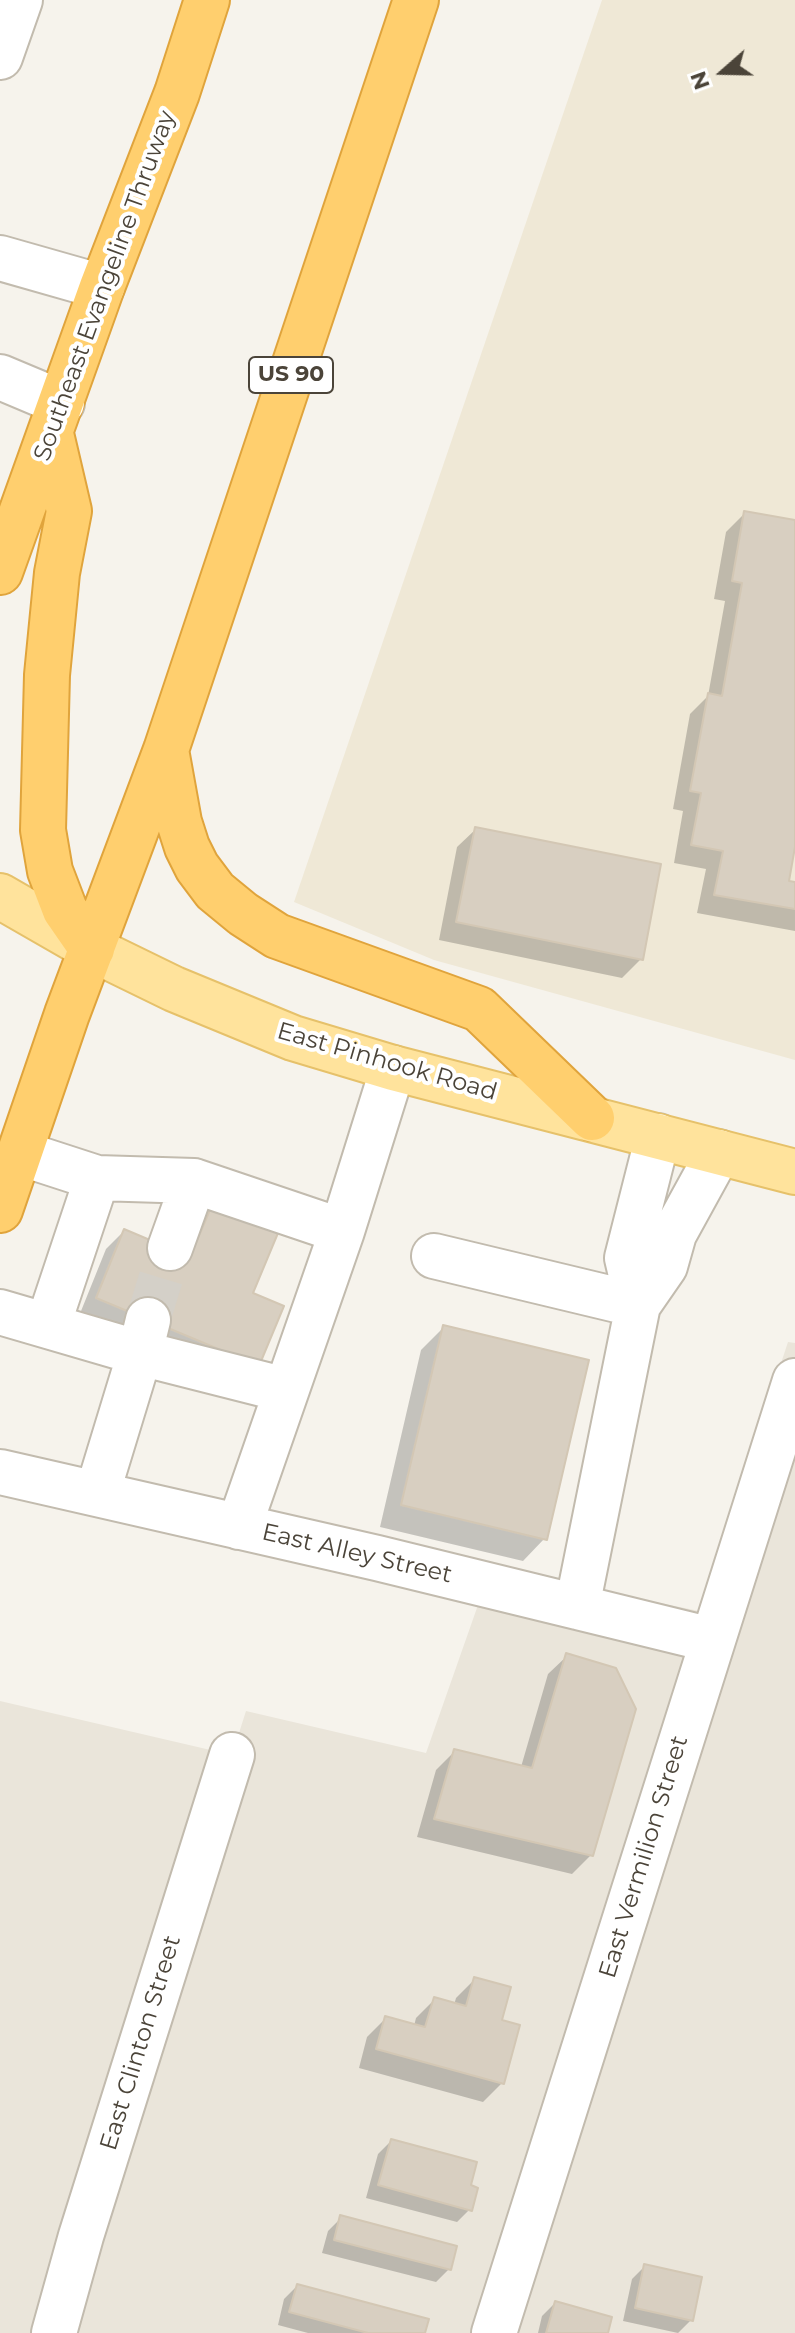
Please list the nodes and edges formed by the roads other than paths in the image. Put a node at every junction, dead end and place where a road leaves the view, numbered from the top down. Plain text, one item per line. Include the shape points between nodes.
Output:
1 (20, 0) edge
2 (207, 0) edge
3 (416, 0) edge
4 (0, 57) edge
5 (0, 258) edge
6 (102, 287) junction
7 (0, 377) edge
8 (57, 418) junction
9 (0, 572) edge
10 (166, 750) junction
11 (0, 896) edge
12 (92, 949) junction
13 (393, 1068) junction
14 (592, 1118) junction
15 (658, 1136) junction
16 (719, 1152) junction
17 (20, 1153) junction
18 (795, 1172) edge
19 (97, 1178) junction
20 (194, 1181) junction
21 (0, 1210) edge
22 (342, 1231) junction
23 (170, 1248) tunnel mouth
24 (434, 1256) dead end
25 (638, 1305) junction
26 (0, 1312) edge
27 (48, 1325) junction
28 (144, 1336) junction
29 (795, 1381) edge
30 (286, 1390) junction
31 (0, 1472) edge
32 (97, 1494) junction
33 (239, 1527) junction
34 (577, 1607) junction
35 (712, 1640) junction
36 (232, 1755) dead end
37 (54, 2333) edge
38 (494, 2333) edge

1 - 4 street
2 - 6 highway, Southeast Evangeline Thruway
3 - 10 highway, US 90
5 - 6 street
6 - 8 highway, Southeast Evangeline Thruway
7 - 8 street
8 - 9 highway, Southeast Evangeline Thruway
8 - 12 highway via 69,511 47,675 43,830 50,871 65,910
10 - 12 highway, US 90
10 - 14 highway via 187,847 215,891 277,936 479,1009
11 - 12 main road, East Pinhook Road
12 - 13 main road, East Pinhook Road via 293,1038
12 - 17 highway, US 90
13 - 14 main road, East Pinhook Road
13 - 22 street
14 - 15 main road, East Pinhook Road
15 - 16 main road, East Pinhook Road
15 - 25 street via 627,1258
16 - 18 main road, East Pinhook Road
16 - 25 street via 674,1234 665,1266
17 - 19 street
17 - 21 highway, US 90
19 - 20 street
19 - 27 street
20 - 22 street
20 - 23 street
22 - 30 street
24 - 25 street
25 - 34 street
26 - 27 street
27 - 28 street
28 - 30 street
28 - 32 street
29 - 35 street, East Vermilion Street
30 - 33 street
31 - 32 street, East Alley Street
32 - 33 street, East Alley Street
33 - 34 street, East Alley Street
34 - 35 street, East Alley Street
35 - 38 street, East Vermilion Street
36 - 37 street, East Clinton Street

